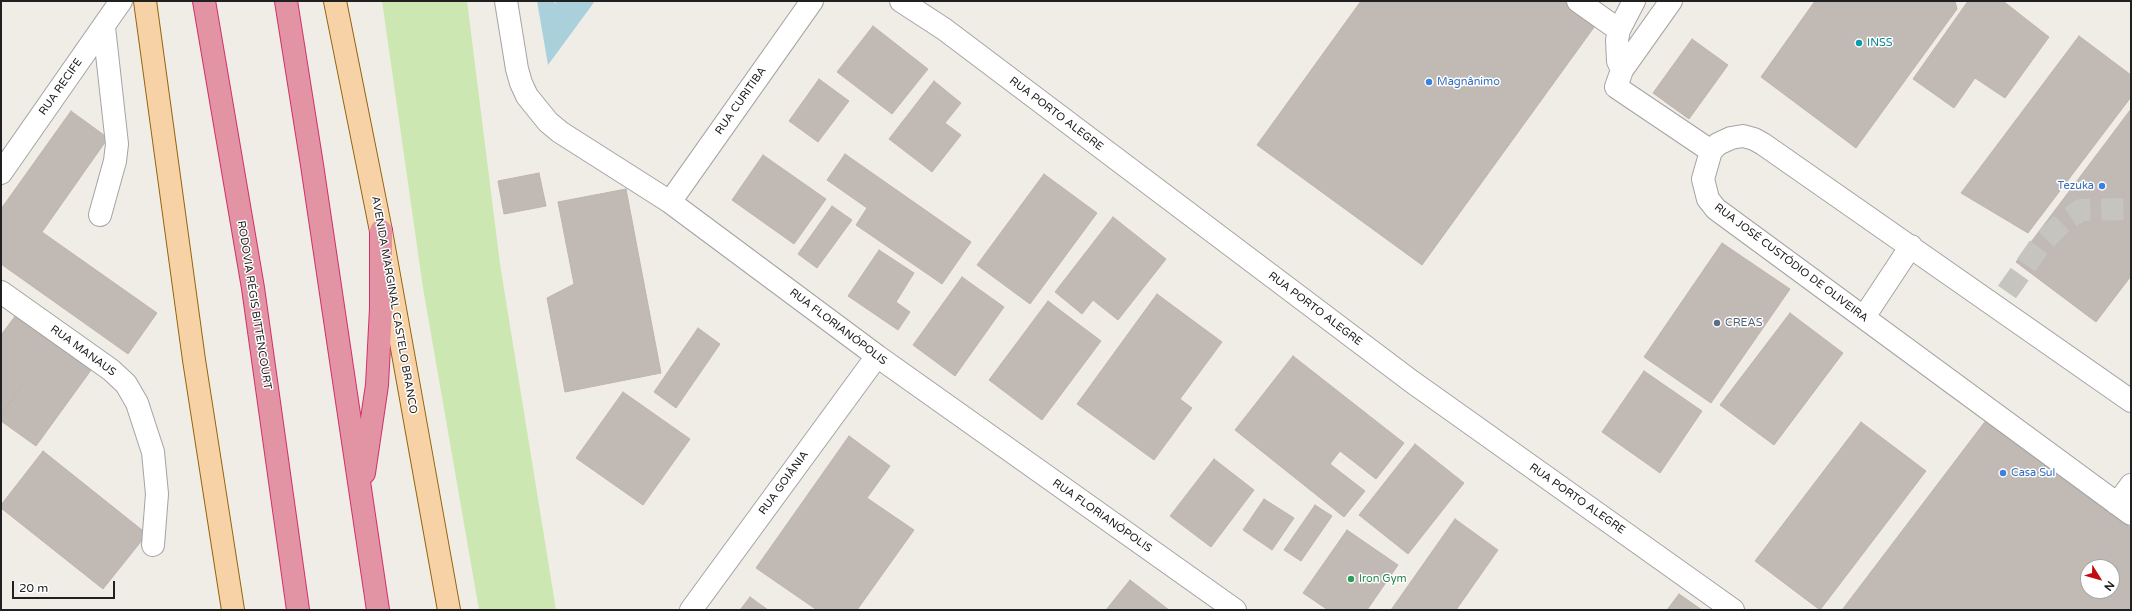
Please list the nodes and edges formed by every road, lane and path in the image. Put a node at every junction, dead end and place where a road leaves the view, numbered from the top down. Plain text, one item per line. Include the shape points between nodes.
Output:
1 (121, 1) edge
2 (145, 1) edge
3 (204, 1) edge
4 (286, 1) edge
5 (335, 1) edge
6 (506, 1) edge
7 (812, 1) edge
8 (901, 1) edge
9 (1578, 1) edge
10 (1634, 1) edge
11 (1671, 1) edge
12 (104, 27) junction
13 (1618, 30) junction
14 (1622, 70) junction
15 (1711, 151) junction
16 (1, 174) edge
17 (670, 202) junction
18 (100, 215) dead end
19 (381, 231) junction
20 (1911, 246) junction
21 (1, 292) edge
22 (1864, 317) junction
23 (877, 356) junction
24 (2131, 401) edge
25 (2131, 485) edge
26 (361, 494) junction
27 (2124, 509) edge
28 (153, 545) dead end
29 (233, 610) edge
30 (298, 610) edge
31 (378, 610) edge
32 (449, 610) edge
33 (692, 610) edge
34 (1235, 610) edge
35 (1733, 610) edge

1 - 12 street, RUA RECIFE
2 - 29 main road via 194,360
3 - 30 highway, RODOVIA RÉGIS BITTENCOURT via 253,288
4 - 26 highway
5 - 19 main road, AVENIDA MARGINAL CASTELO BRANCO
6 - 17 street, RUA FLORIANÓPOLIS via 517,69 527,96 537,111 560,132
7 - 17 street, RUA CURITIBA
8 - 35 street, RUA PORTO ALEGRE via 944,29 1411,382
9 - 13 street
10 - 13 street
11 - 14 street
12 - 16 street, RUA RECIFE
12 - 18 street via 117,144 115,161
13 - 14 street via 1616,49
14 - 15 street via 1616,87
15 - 20 street via 1718,144 1731,138 1743,136 1754,139
15 - 22 street, RUA JOSÉ CUSTÓDIO DE OLIVEIRA via 1703,180 1708,200 1716,210
17 - 23 street, RUA FLORIANÓPOLIS
19 - 26 highway via 381,308 376,385
19 - 32 main road, AVENIDA MARGINAL CASTELO BRANCO
20 - 22 street
20 - 24 street via 2002,299
21 - 28 street, RUA MANAUS via 111,370 126,384 137,402 154,459 157,494
22 - 27 street, RUA JOSÉ CUSTÓDIO DE OLIVEIRA
23 - 33 street, RUA GOIÂNIA
23 - 34 street, RUA FLORIANÓPOLIS
25 - 27 street
26 - 31 highway

